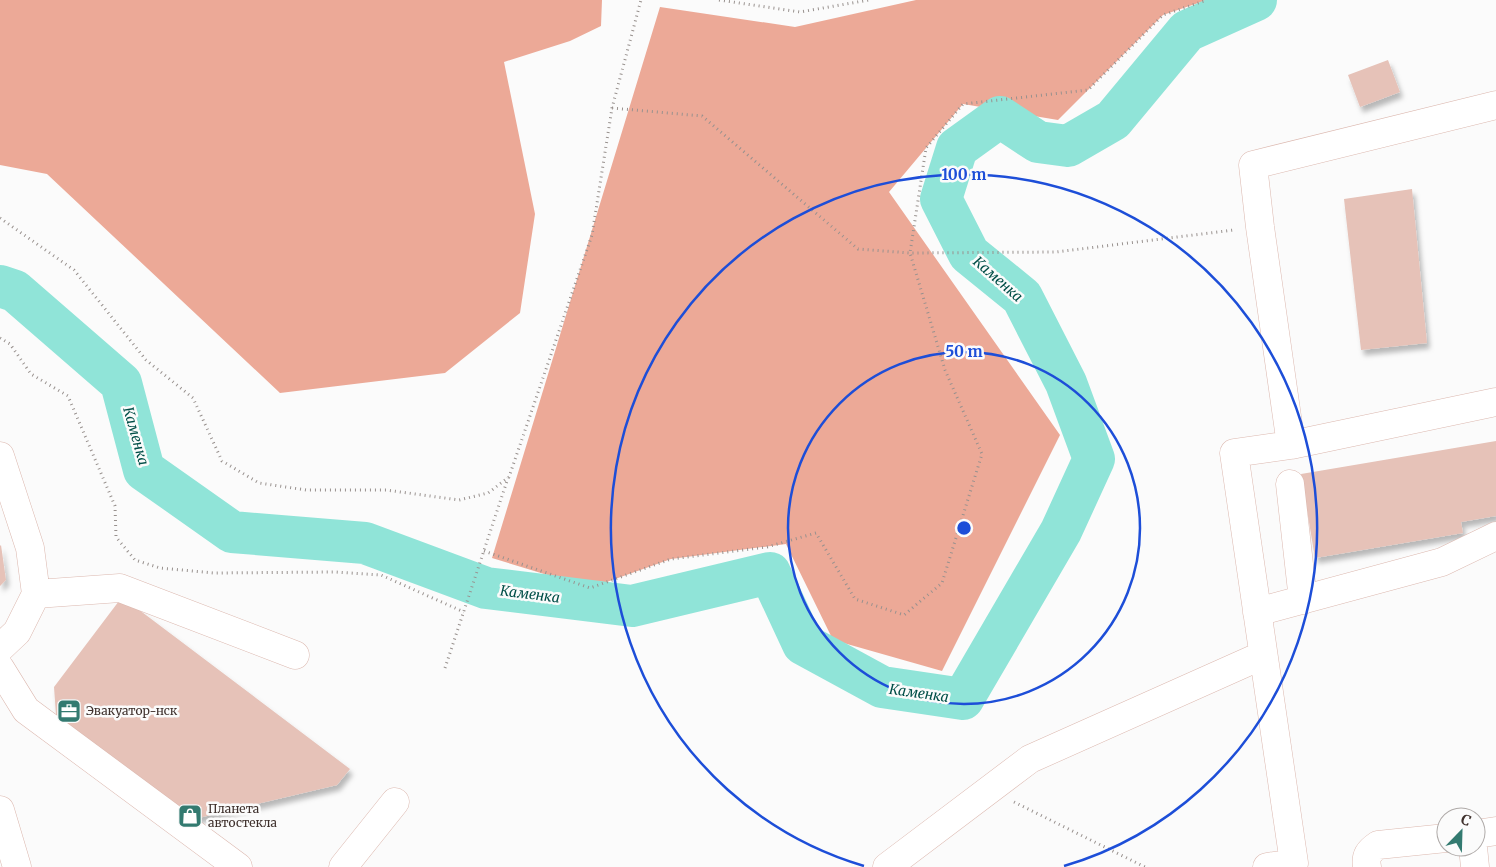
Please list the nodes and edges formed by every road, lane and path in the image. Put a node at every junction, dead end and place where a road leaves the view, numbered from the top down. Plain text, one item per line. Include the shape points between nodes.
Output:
1 (641, 0) edge
2 (719, 0) edge
3 (869, 0) edge
4 (1207, 0) edge
5 (1496, 105) edge
6 (612, 108) junction
7 (0, 218) edge
8 (1260, 227) junction
9 (910, 253) junction
10 (0, 338) edge
11 (1496, 402) edge
12 (1291, 445) junction
13 (0, 456) edge
14 (509, 477) junction
15 (1290, 484) dead end
16 (1496, 536) edge
17 (484, 551) junction
18 (36, 594) junction
19 (1302, 600) junction
20 (464, 612) junction
21 (1257, 612) junction
22 (0, 648) edge
23 (295, 655) dead end
24 (1264, 655) junction
25 (0, 668) edge
26 (445, 668) dead end
27 (989, 790) junction
28 (395, 802) dead end
29 (0, 810) edge
30 (1436, 839) edge
31 (17, 867) edge
32 (238, 867) edge
33 (343, 867) edge
34 (886, 867) edge
35 (1145, 867) edge
36 (1267, 867) edge
37 (1366, 867) edge

1 - 6 path
2 - 3 path via 800,12
4 - 9 path via 1164,15 1088,90 963,104 926,148
5 - 8 lane via 1253,165
6 - 9 path via 702,116 858,249
6 - 14 path via 592,235
7 - 14 path via 74,270 146,360 194,398 222,461 259,483 306,490 386,490 459,500 488,493
8 - 9 path via 1056,252
8 - 12 lane
9 - 17 path via 945,370 982,454 942,583 904,615 855,599 816,534 767,547 671,560 590,588
10 - 20 path via 10,344 31,374 68,396 115,506 116,536 135,560 160,568 214,573 335,572 381,576
11 - 12 lane
12 - 21 lane via 1234,453
13 - 18 lane via 30,548
14 - 17 path
15 - 19 lane
16 - 19 lane via 1442,562
17 - 20 path
18 - 22 lane via 17,632
18 - 23 lane via 120,588
19 - 21 lane
20 - 26 path
21 - 24 lane
24 - 27 lane via 1030,759
24 - 36 lane via 1294,863
25 - 32 lane via 26,710
27 - 34 lane
27 - 35 path
28 - 33 lane
29 - 31 lane
30 - 37 lane via 1378,845 1370,850

